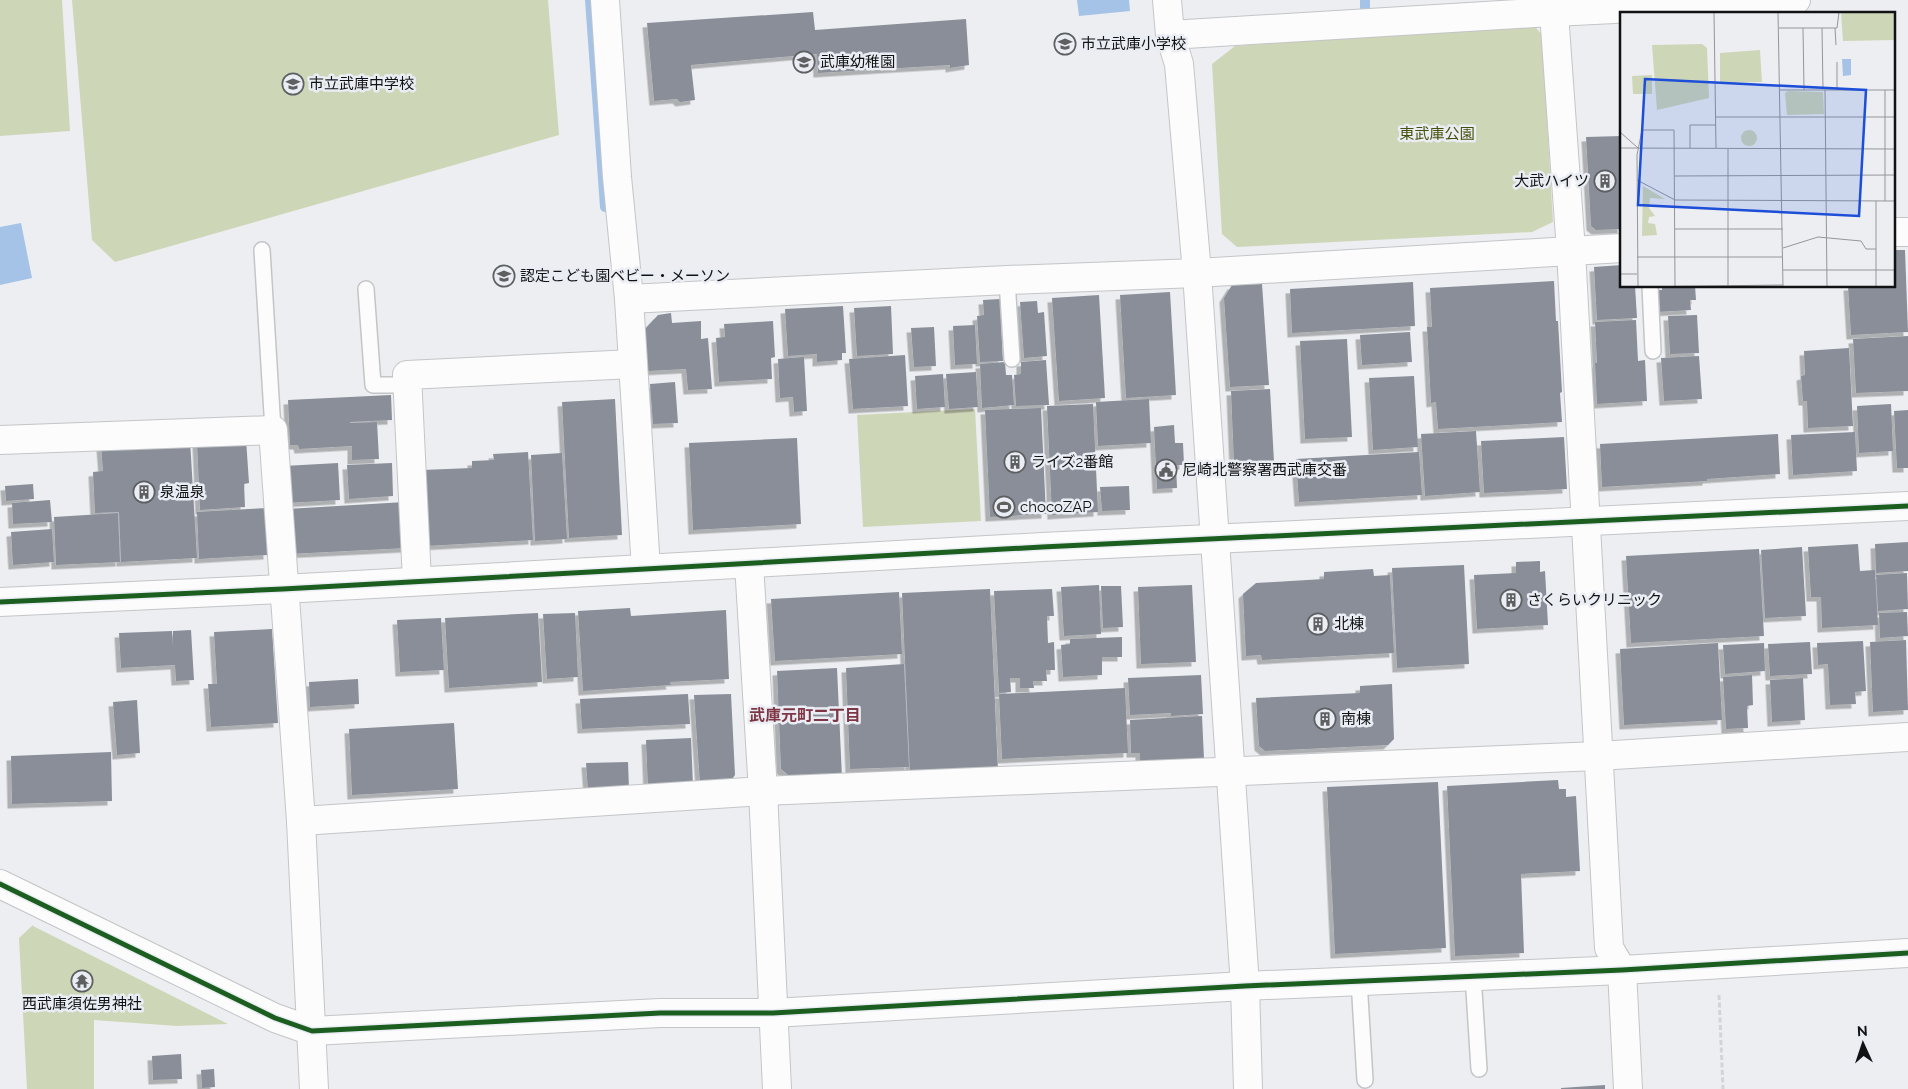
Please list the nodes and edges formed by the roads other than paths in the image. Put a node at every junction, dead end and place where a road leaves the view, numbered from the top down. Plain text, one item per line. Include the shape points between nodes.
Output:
1 (605, 0) edge
2 (1167, 0) edge
3 (1796, 0) edge
4 (1659, 4) edge
5 (1540, 8) edge
6 (1376, 11) edge
7 (1170, 35) junction
8 (1620, 248) edge
9 (262, 250) dead end
10 (1571, 251) junction
11 (1197, 273) junction
12 (1007, 280) junction
13 (1650, 288) edge
14 (366, 289) dead end
15 (629, 299) junction
16 (1653, 351) dead end
17 (1012, 359) dead end
18 (633, 364) junction
19 (408, 385) junction
20 (273, 430) junction
21 (0, 440) edge
22 (1908, 506) edge
23 (1585, 522) junction
24 (1216, 539) junction
25 (749, 564) junction
26 (646, 569) junction
27 (417, 581) junction
28 (283, 589) junction
29 (0, 602) edge
30 (1908, 737) edge
31 (1598, 756) junction
32 (1231, 772) junction
33 (764, 791) junction
34 (301, 821) junction
35 (0, 884) edge
36 (1908, 953) edge
37 (1622, 970) junction
38 (1473, 975) junction
39 (1359, 980) junction
40 (1245, 986) junction
41 (773, 1013) junction
42 (312, 1032) junction
43 (1480, 1069) dead end
44 (1365, 1080) dead end
45 (314, 1089) edge
46 (777, 1089) edge
47 (1248, 1089) edge
48 (1628, 1089) edge

1 - 15 street
2 - 7 street
3 - 4 street
4 - 5 street
5 - 6 street
5 - 10 street
6 - 7 street
7 - 11 street via 1179,64
8 - 10 street
9 - 20 lane
10 - 11 street
10 - 23 street
11 - 12 street
11 - 24 street
12 - 15 street
12 - 17 lane
13 - 16 lane
14 - 19 lane via 373,385
15 - 18 street
18 - 19 street via 407,375
18 - 26 street
19 - 27 street
20 - 21 street
20 - 28 street
22 - 23 street
23 - 24 street
23 - 31 street
24 - 25 street
24 - 32 street
25 - 26 street
25 - 33 street
26 - 27 street
27 - 28 street
28 - 29 street
28 - 34 street
30 - 31 street
31 - 32 street
31 - 37 street via 1609,948
32 - 33 street
32 - 40 street
33 - 34 street
33 - 41 street
34 - 42 street
35 - 42 street via 275,1018
36 - 37 street
37 - 38 street
37 - 48 street
38 - 39 street
38 - 43 lane
39 - 40 street
39 - 44 lane
40 - 41 street
40 - 47 street
41 - 42 street via 660,1013
41 - 46 street
42 - 45 street

